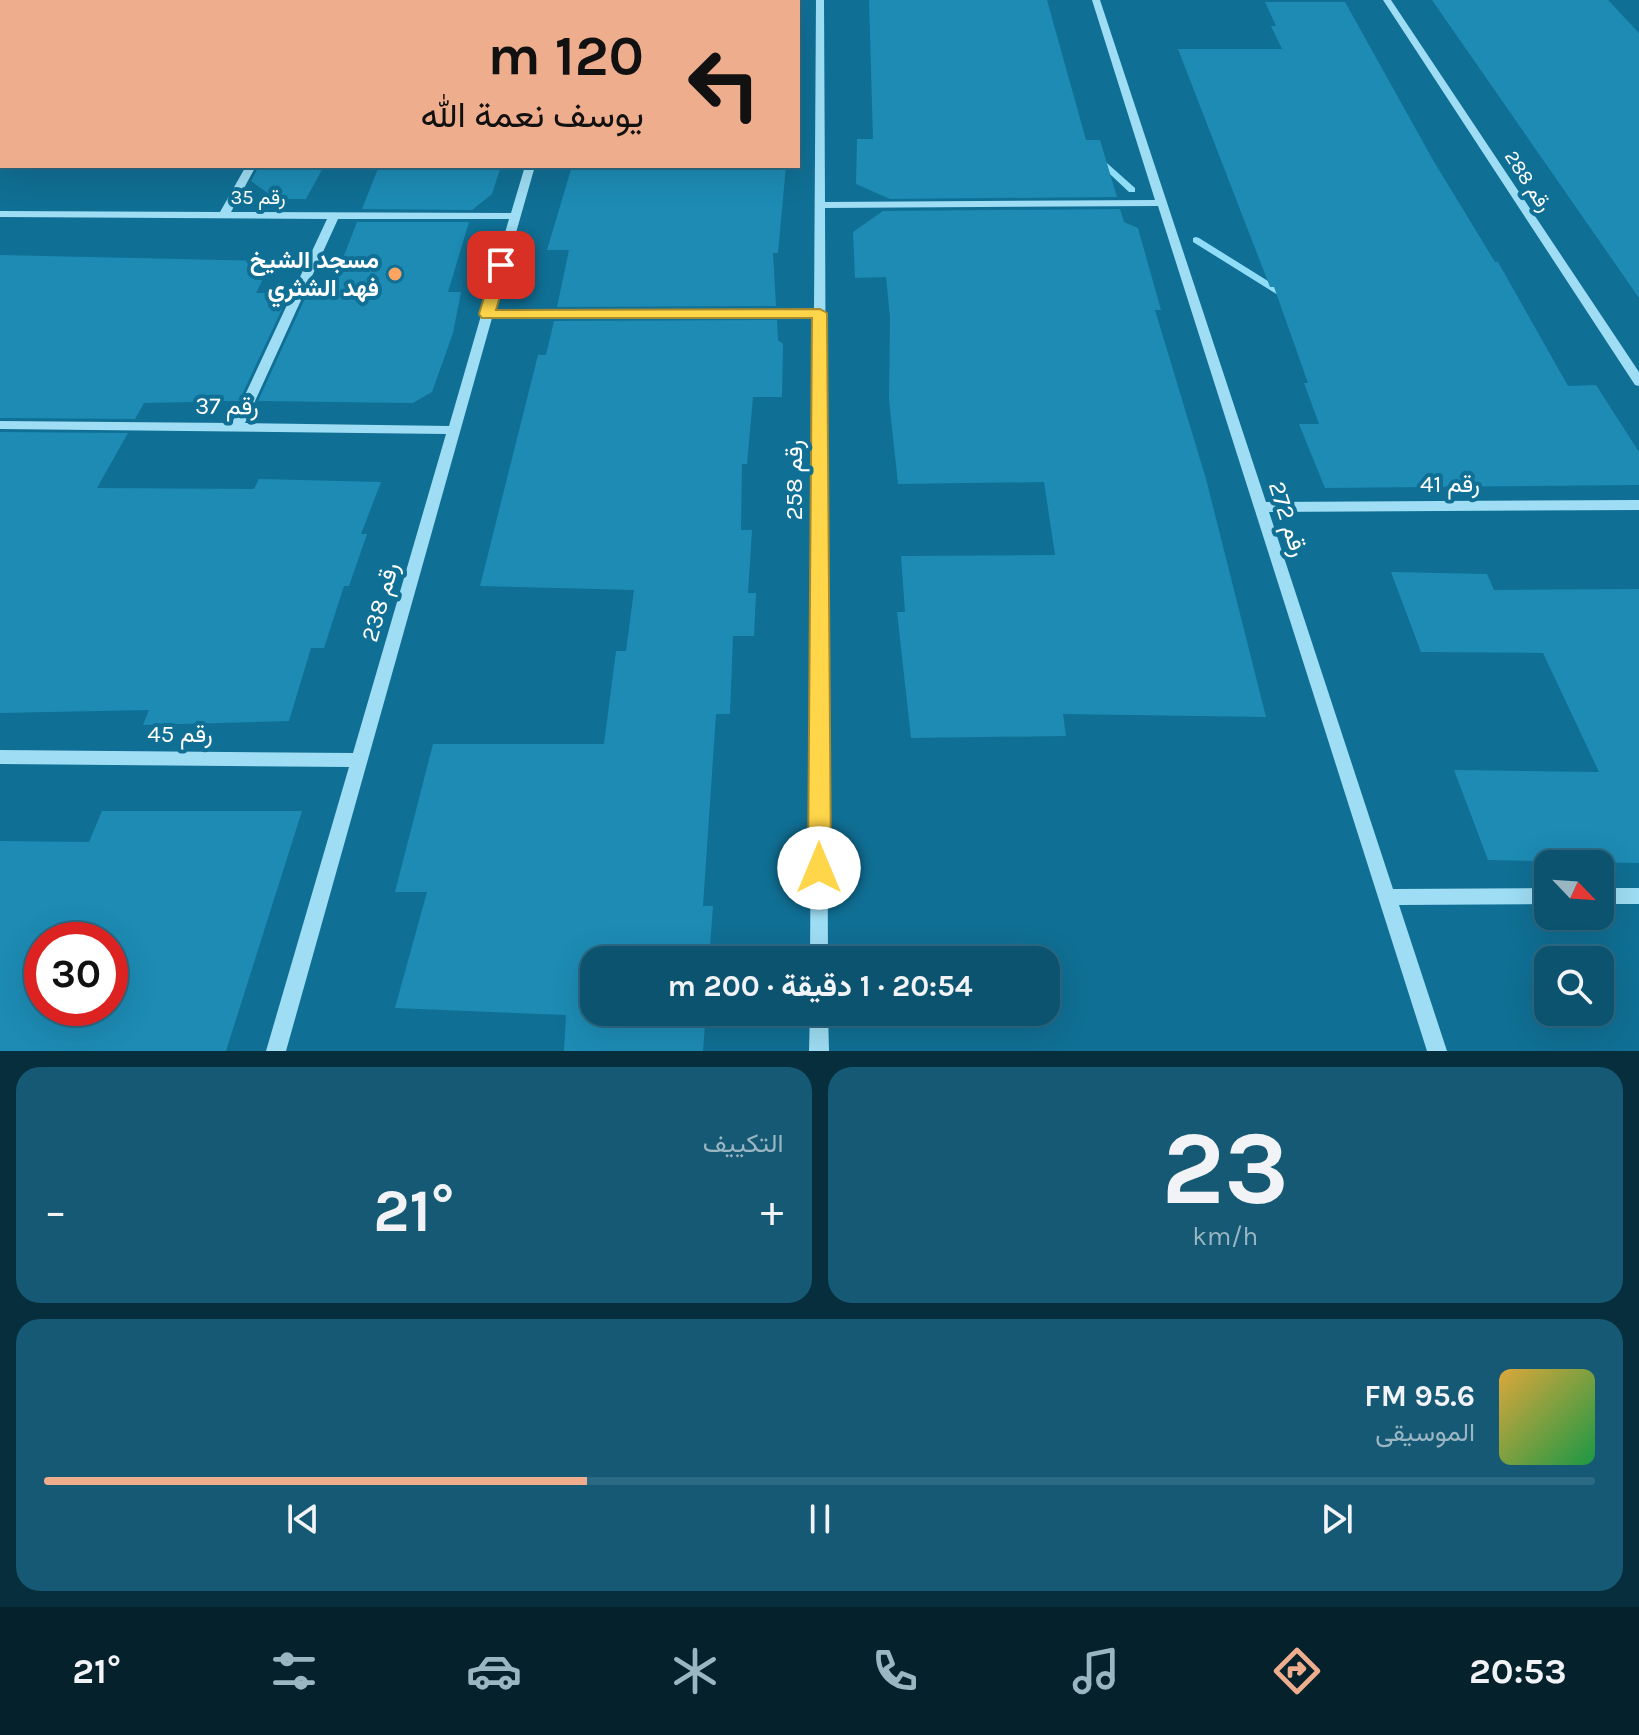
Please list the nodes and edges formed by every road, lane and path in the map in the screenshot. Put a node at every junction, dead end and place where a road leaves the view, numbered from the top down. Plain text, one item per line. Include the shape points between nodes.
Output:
1 (820, 0) edge
2 (1096, 0) edge
3 (1387, 0) edge
4 (250, 168) edge
5 (529, 168) edge
6 (1162, 203) junction
7 (820, 205) junction
8 (0, 214) edge
9 (224, 215) junction
10 (334, 215) junction
11 (515, 216) junction
12 (820, 313) junction
13 (487, 314) junction
14 (1639, 382) edge
15 (0, 425) edge
16 (236, 428) junction
17 (454, 430) junction
18 (1639, 505) edge
19 (1261, 507) junction
20 (0, 757) edge
21 (359, 760) junction
22 (1534, 896) edge
23 (1614, 896) edge
24 (1639, 896) edge
25 (1387, 897) junction
26 (819, 946) edge
27 (819, 1026) edge
28 (276, 1051) edge
29 (819, 1051) edge
30 (1437, 1051) edge

1 - 7 street, رقم 258
2 - 6 street, رقم 272
3 - 14 street, رقم 288
4 - 9 street
5 - 11 street, رقم 238
6 - 7 street
6 - 19 street, رقم 272
7 - 12 street, رقم 258
8 - 9 street, رقم 35
9 - 10 street, رقم 35
10 - 11 street, رقم 35
10 - 16 street
11 - 13 street, رقم 238
12 - 13 street
12 - 26 street, رقم 258
13 - 17 street, رقم 238
15 - 16 street, رقم 37
16 - 17 street, رقم 37
17 - 21 street, رقم 238
18 - 19 street, رقم 41
19 - 25 street, رقم 272
20 - 21 street, رقم 45
21 - 28 street, رقم 238
22 - 25 street
23 - 24 street
25 - 30 street, رقم 272
27 - 29 street

